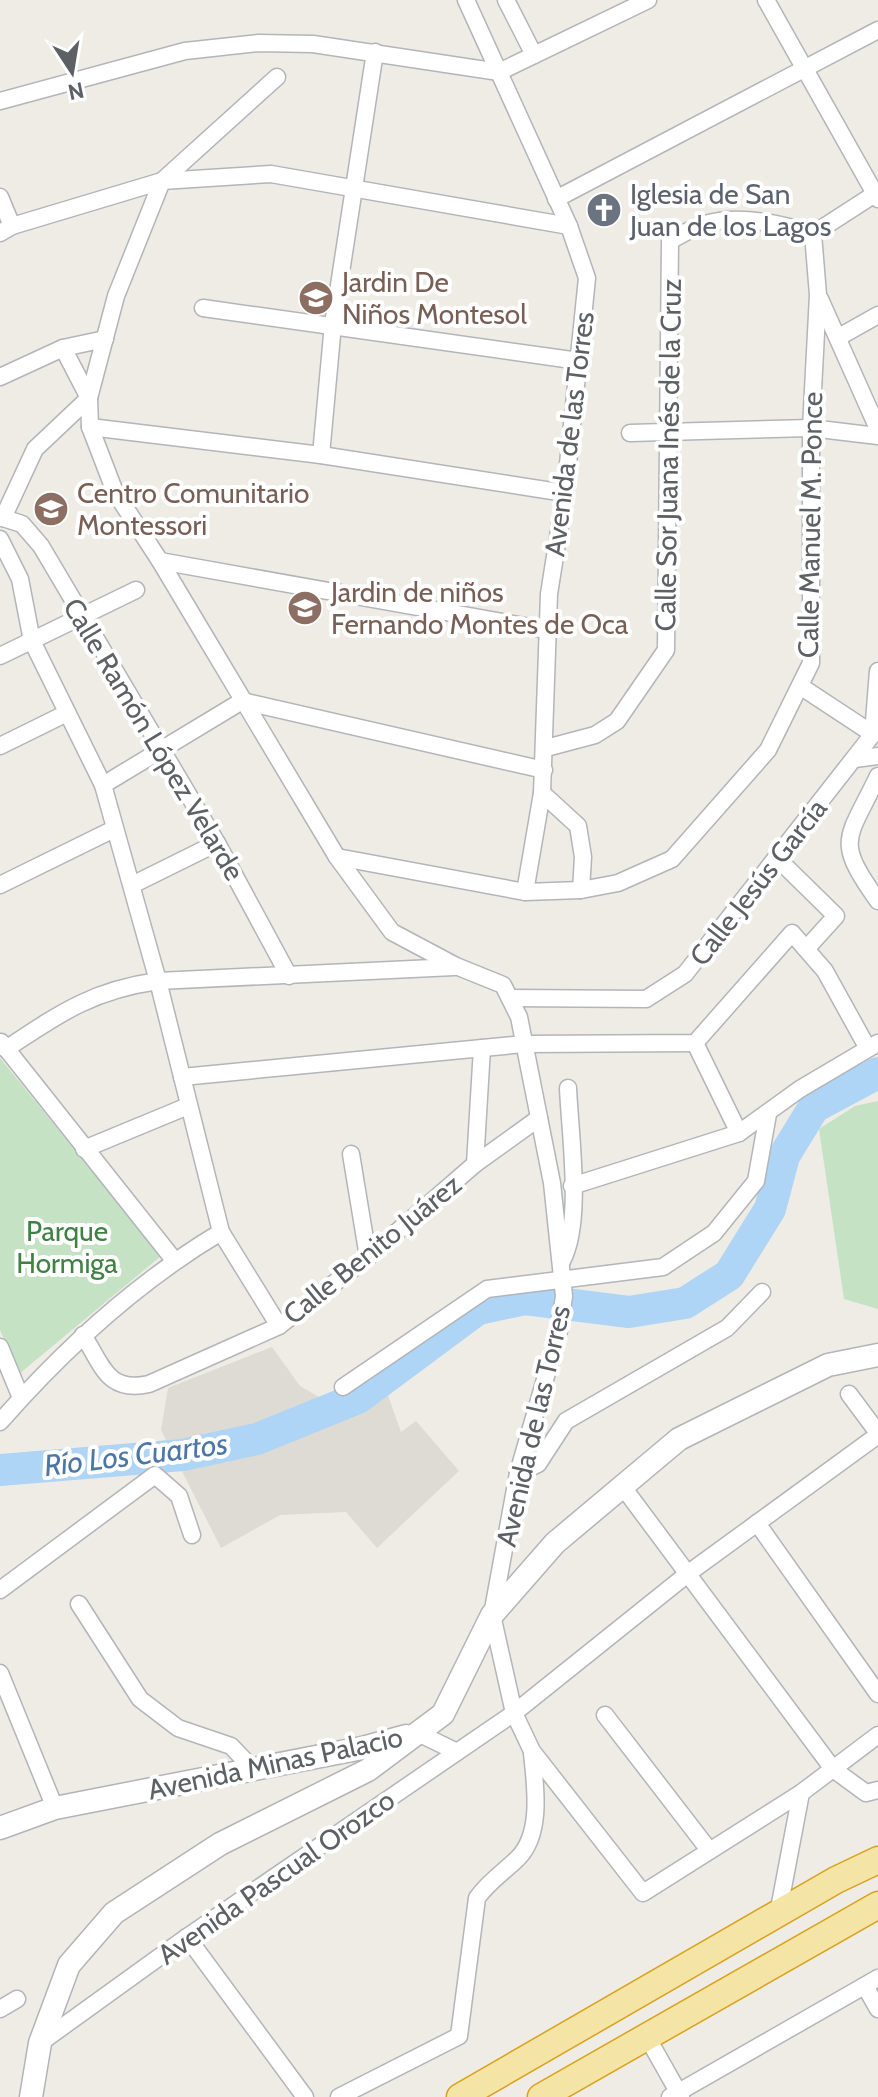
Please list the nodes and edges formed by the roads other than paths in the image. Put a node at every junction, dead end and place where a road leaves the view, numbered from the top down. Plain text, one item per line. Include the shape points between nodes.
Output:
1 (466, 0) edge
2 (506, 0) edge
3 (648, 0) edge
4 (766, 0) edge
5 (878, 30) edge
6 (375, 52) junction
7 (534, 55) junction
8 (804, 67) junction
9 (499, 72) junction
10 (277, 77) dead end
11 (0, 101) edge
12 (162, 181) junction
13 (354, 188) junction
14 (877, 195) edge
15 (0, 197) edge
16 (556, 199) junction
17 (569, 226) junction
18 (6, 230) edge
19 (813, 234) junction
20 (818, 295) junction
21 (203, 308) dead end
22 (878, 315) edge
23 (333, 324) junction
24 (839, 337) junction
25 (105, 339) junction
26 (63, 348) junction
27 (579, 361) junction
28 (0, 377) edge
29 (89, 398) junction
30 (90, 427) junction
31 (811, 428) junction
32 (878, 429) edge
33 (630, 433) dead end
34 (670, 434) junction
35 (878, 436) edge
36 (321, 455) junction
37 (565, 493) junction
38 (1, 517) edge
39 (0, 539) edge
40 (160, 561) junction
41 (136, 590) dead end
42 (82, 618) junction
43 (547, 630) junction
44 (32, 641) junction
45 (0, 656) edge
46 (878, 671) edge
47 (800, 686) junction
48 (242, 701) junction
49 (67, 713) junction
50 (873, 734) junction
51 (0, 746) edge
52 (546, 748) junction
53 (161, 752) junction
54 (878, 756) edge
55 (855, 759) junction
56 (544, 770) junction
57 (878, 776) edge
58 (103, 785) junction
59 (542, 793) junction
60 (114, 829) junction
61 (217, 843) junction
62 (337, 857) junction
63 (777, 858) junction
64 (0, 885) edge
65 (132, 885) junction
66 (581, 890) junction
67 (525, 892) junction
68 (878, 901) edge
69 (806, 949) junction
70 (456, 966) junction
71 (289, 976) junction
72 (158, 981) junction
73 (510, 998) junction
74 (695, 1043) junction
75 (524, 1044) junction
76 (3, 1045) edge
77 (872, 1045) edge
78 (482, 1048) junction
79 (182, 1077) junction
80 (568, 1088) dead end
81 (188, 1106) junction
82 (768, 1114) junction
83 (539, 1118) junction
84 (739, 1133) junction
85 (84, 1149) junction
86 (351, 1154) dead end
87 (475, 1164) junction
88 (572, 1186) junction
89 (221, 1232) junction
90 (368, 1257) junction
91 (174, 1260) junction
92 (561, 1262) junction
93 (563, 1289) junction
94 (762, 1292) dead end
95 (279, 1326) junction
96 (83, 1335) junction
97 (0, 1347) edge
98 (878, 1355) edge
99 (343, 1387) dead end
100 (849, 1394) dead end
101 (21, 1398) junction
102 (0, 1422) edge
103 (878, 1434) edge
104 (518, 1473) junction
105 (623, 1487) junction
106 (757, 1523) junction
107 (192, 1535) dead end
108 (690, 1572) junction
109 (0, 1590) edge
110 (79, 1604) dead end
111 (492, 1615) junction
112 (0, 1673) edge
113 (878, 1694) edge
114 (514, 1713) junction
115 (605, 1715) dead end
116 (418, 1733) junction
117 (878, 1735) edge
118 (532, 1751) junction
119 (457, 1752) junction
120 (253, 1769) junction
121 (833, 1769) junction
122 (878, 1790) edge
123 (801, 1793) junction
124 (55, 1808) junction
125 (0, 1828) edge
126 (709, 1850) junction
127 (878, 1860) edge
128 (878, 1905) edge
129 (778, 1914) junction
130 (187, 1937) junction
131 (871, 1982) edge
132 (17, 1999) dead end
133 (0, 2009) edge
134 (878, 2009) edge
135 (646, 2035) junction
136 (40, 2043) junction
137 (677, 2095) edge
138 (31, 2097) edge
139 (305, 2097) edge
140 (339, 2097) edge
141 (460, 2097) edge
142 (541, 2097) edge

1 - 9 street, Avenida de las Torres
2 - 7 street
3 - 7 street
4 - 8 street
5 - 8 street
6 - 9 street
6 - 11 street via 258,43 185,51
6 - 13 street
7 - 9 street
8 - 14 street
8 - 16 street
9 - 16 street, Avenida de las Torres
10 - 12 street
12 - 13 street via 271,174
12 - 18 street
12 - 25 street via 116,296
13 - 17 street
13 - 23 street
14 - 19 street
15 - 18 street
16 - 17 street, Avenida de las Torres
17 - 27 street, Avenida de las Torres via 587,278
19 - 20 street, Calle Manuel M. Ponce
19 - 34 street, Calle Sor Juana Inés de la Cruz via 786,225 722,220 670,241
20 - 24 street
20 - 31 street, Calle Manuel M. Ponce
21 - 23 street
22 - 24 street
23 - 27 street
23 - 36 street
24 - 32 street
25 - 26 street
25 - 29 street
26 - 28 street
26 - 29 street
27 - 37 street, Avenida de las Torres
29 - 30 street
29 - 38 street via 35,449
30 - 36 street
30 - 40 street via 115,492
31 - 34 street
31 - 35 street
31 - 47 street, Calle Manuel M. Ponce via 811,663
33 - 34 street
34 - 52 street, Calle Sor Juana Inés de la Cruz via 666,650 617,721 595,735
36 - 37 street
37 - 43 street, Avenida de las Torres
38 - 42 street, Calle Ramón López Velarde via 22,524 41,546
39 - 44 street via 20,579
40 - 43 street
40 - 48 street
41 - 42 street
42 - 44 street
42 - 53 street, Calle Ramón López Velarde
43 - 52 street, Avenida de las Torres
44 - 45 street
44 - 49 street
46 - 50 street
47 - 50 street
47 - 66 street, Calle Manuel M. Ponce via 768,750 672,859 618,883
48 - 53 street
48 - 56 street
48 - 62 street
49 - 51 street
49 - 58 street
50 - 55 street, Calle Jesús García
52 - 56 street, Avenida de las Torres
53 - 58 street
53 - 61 street, Calle Ramón López Velarde
54 - 55 street
55 - 63 street, Calle Jesús García
56 - 59 street, Avenida de las Torres
57 - 68 street via 848,838 850,862
58 - 60 street
59 - 66 street via 578,826
59 - 67 street, Avenida de las Torres
60 - 64 street
60 - 65 street
61 - 65 street
61 - 71 street, Calle Ramón López Velarde
62 - 67 street, Calle Manuel M. Ponce
62 - 70 street via 392,932
63 - 69 street via 836,916
63 - 73 street, Calle Jesús García via 685,974 646,999
65 - 72 street
66 - 67 street, Calle Manuel M. Ponce
69 - 74 street via 792,933
69 - 77 street
70 - 71 street
70 - 73 street via 503,985
71 - 72 street
72 - 76 street via 117,986
72 - 79 street
73 - 75 street, Avenida de las Torres
74 - 75 street
74 - 84 street
75 - 78 street
75 - 83 street, Avenida de las Torres
76 - 85 street
77 - 82 street
78 - 79 street
78 - 87 street
79 - 81 street
80 - 88 street
81 - 85 street
81 - 89 street
82 - 84 street
82 - 93 street via 756,1181 714,1233 663,1267
83 - 87 street, Calle Benito Juárez
83 - 92 street, Avenida de las Torres
84 - 88 street
85 - 91 street
86 - 90 street
87 - 90 street, Calle Benito Juárez
88 - 92 street via 571,1244
89 - 91 street
89 - 95 street
90 - 95 street, Calle Benito Juárez
91 - 96 street
92 - 93 street, Avenida de las Torres
93 - 99 street via 487,1289
93 - 104 street, Avenida de las Torres via 559,1331
94 - 104 street via 727,1328 566,1421 538,1464
95 - 96 street, Calle Benito Juárez via 132,1388 112,1380
96 - 101 street
97 - 101 street
98 - 105 main road, Avenida Minas Palacio via 828,1365 679,1439
100 - 103 street
101 - 102 street
103 - 106 street, Avenida Pascual Orozco
104 - 111 street, Avenida de las Torres
105 - 108 street
105 - 111 main road, Avenida Minas Palacio via 555,1543
106 - 108 street, Avenida Pascual Orozco
106 - 113 street
107 - 109 street via 179,1496 155,1475
108 - 114 street, Avenida Pascual Orozco
108 - 121 street
110 - 120 street via 140,1699 178,1728 231,1746
111 - 114 street, Avenida de las Torres
111 - 116 main road, Avenida Minas Palacio via 443,1714
112 - 124 street
114 - 118 street, Avenida de las Torres
114 - 119 street, Avenida Pascual Orozco
115 - 126 street
116 - 119 street
116 - 120 main road, Avenida Minas Palacio
116 - 136 main road via 368,1770 220,1844 114,1913 69,1965
117 - 121 street
118 - 126 street via 643,1893
118 - 140 street via 537,1812 521,1855 477,1898 459,2036
119 - 130 street, Avenida Pascual Orozco
120 - 124 main road, Avenida Minas Palacio
121 - 122 street via 866,1793
121 - 123 street
123 - 126 street
123 - 129 street
124 - 125 main road, Avenida Minas Palacio
127 - 129 highway
128 - 135 highway
129 - 141 highway
130 - 136 street, Avenida Pascual Orozco
130 - 139 street
131 - 134 street
131 - 137 street
132 - 133 street
135 - 137 street
135 - 142 highway
136 - 138 main road

